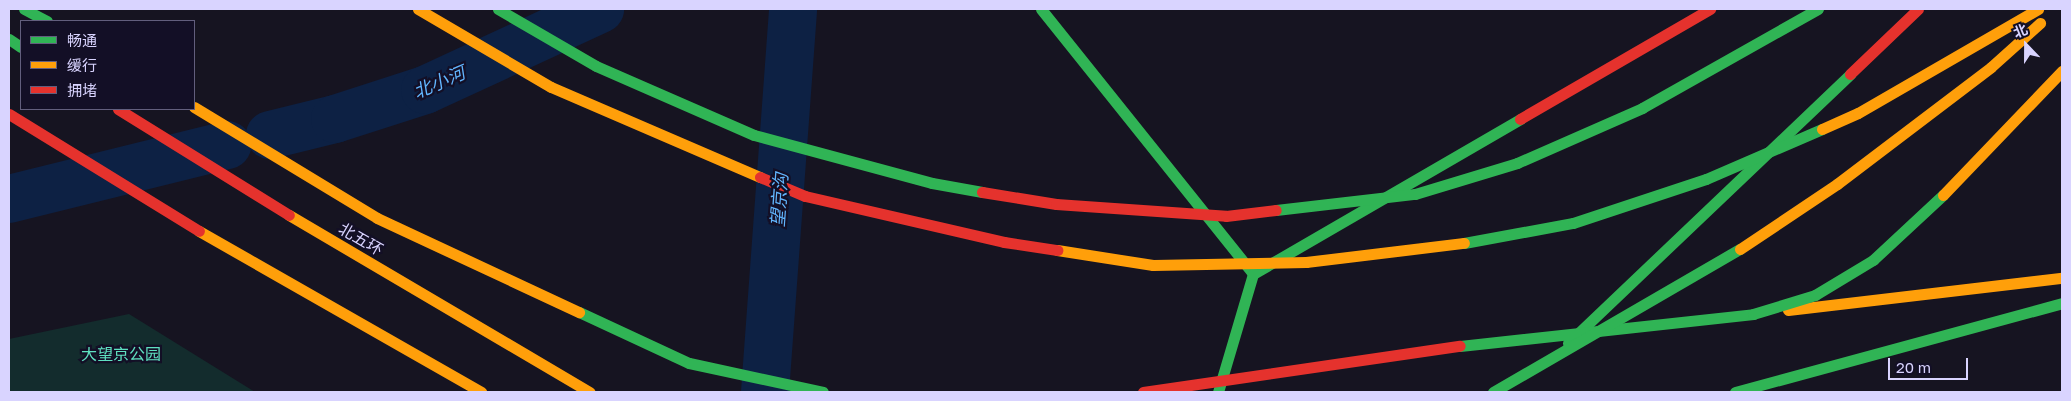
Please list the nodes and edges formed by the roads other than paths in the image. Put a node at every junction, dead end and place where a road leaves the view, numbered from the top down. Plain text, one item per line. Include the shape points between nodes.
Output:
1 (24, 9) edge
2 (418, 9) edge
3 (498, 9) edge
4 (1041, 9) edge
5 (1710, 9) edge
6 (1818, 9) edge
7 (1918, 9) edge
8 (2038, 9) edge
9 (2049, 15) dead end
10 (45, 20) edge
11 (9, 39) edge
12 (20, 46) edge
13 (2062, 71) edge
14 (195, 108) edge
15 (120, 110) edge
16 (9, 114) edge
17 (1253, 274) junction
18 (2062, 278) edge
19 (2062, 303) edge
20 (1753, 314) junction
21 (481, 392) edge
22 (590, 392) edge
23 (823, 392) edge
24 (1143, 392) edge
25 (1218, 392) edge
26 (1493, 392) edge
27 (1516, 392) edge
28 (1735, 392) edge

1 - 10 main road
2 - 8 main road, bridge via 551,87 805,196 1004,242 1153,265 1306,262 1459,244 1572,222 1706,179 1858,113
3 - 6 main road, bridge via 596,66 754,135 932,183 1056,204 1226,216 1415,194 1517,163 1642,108
4 - 17 main road
5 - 17 main road
7 - 27 main road
9 - 26 main road, bridge via 1991,67 1837,184 1737,251
11 - 12 main road
13 - 20 main road, bridge via 1916,222 1873,260 1815,296
14 - 23 main road via 377,218 689,363
15 - 22 main road, 北五环 via 321,235
16 - 21 main road via 244,259
17 - 25 main road
18 - 20 main road, bridge
19 - 28 main road
20 - 24 main road, bridge via 1417,351

